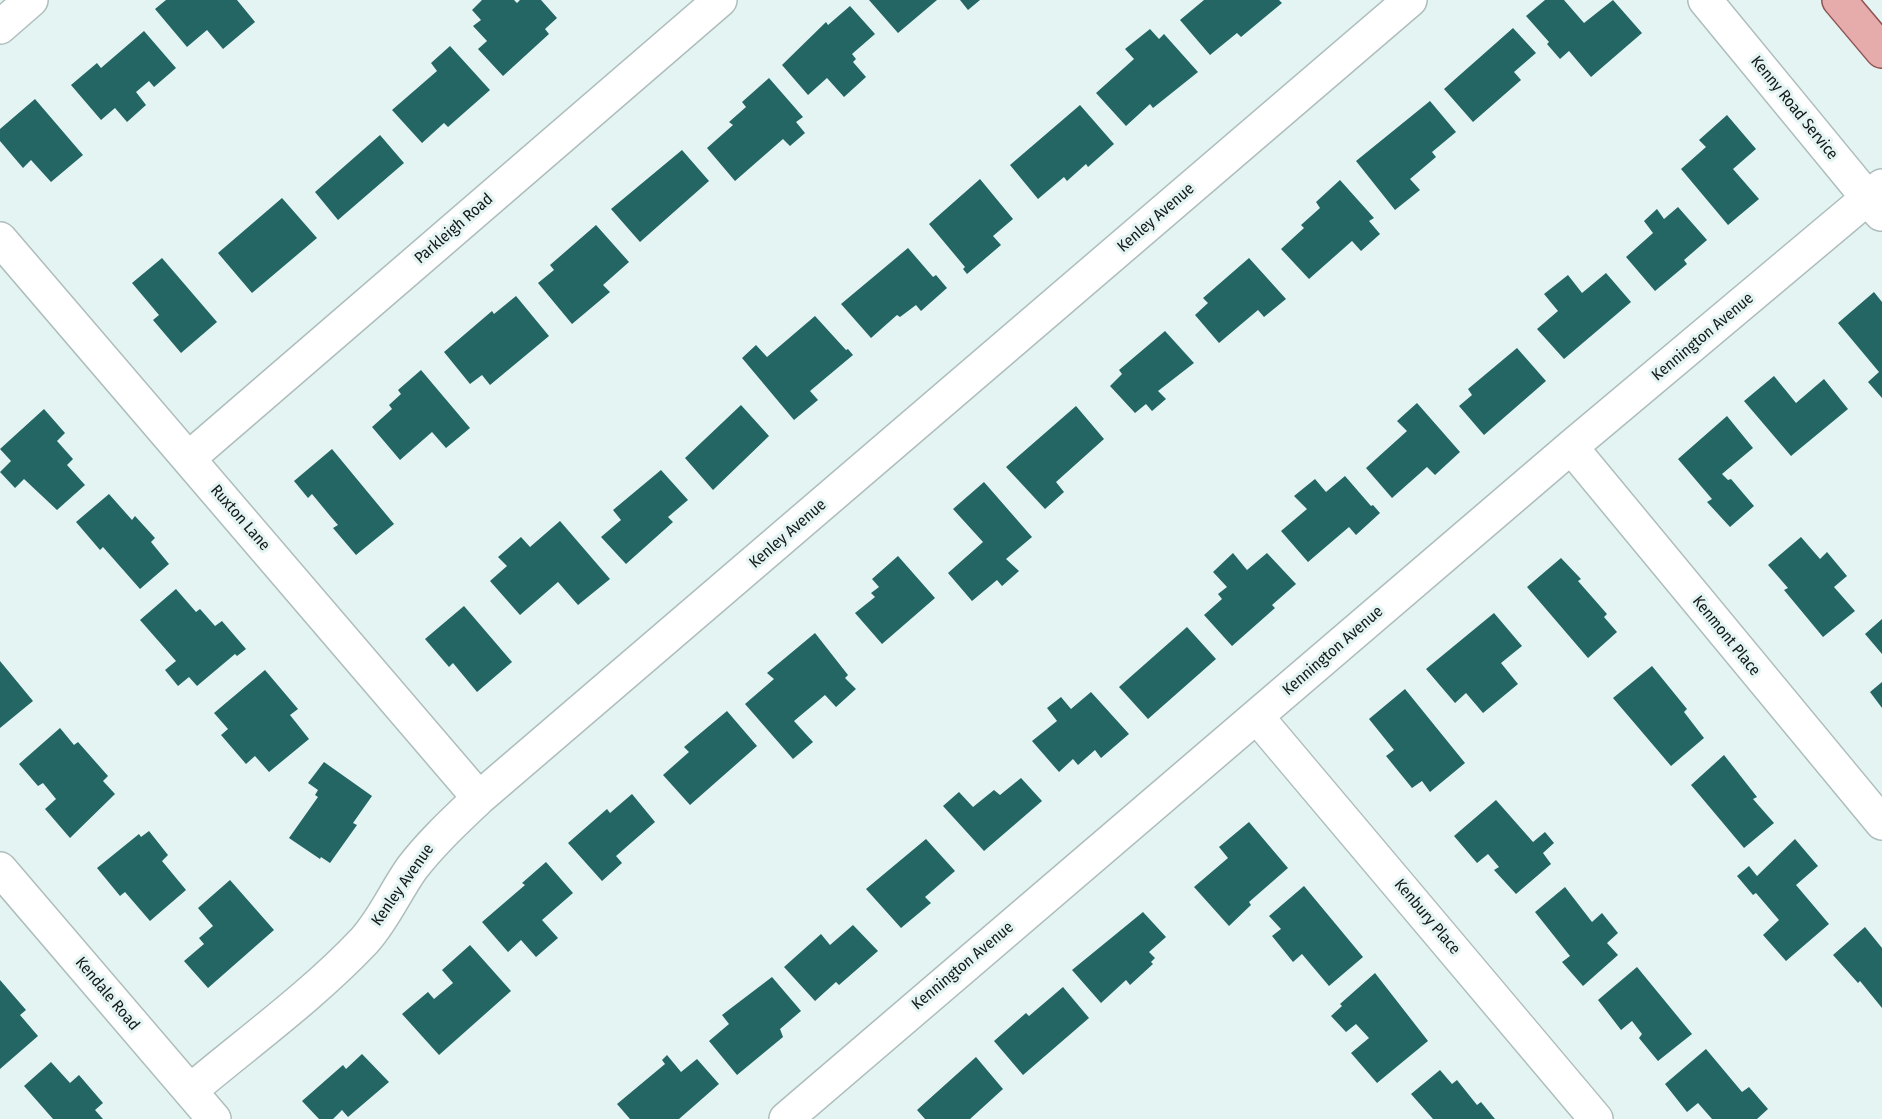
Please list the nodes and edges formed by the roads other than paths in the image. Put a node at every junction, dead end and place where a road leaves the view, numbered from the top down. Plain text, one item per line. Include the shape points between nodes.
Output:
1 (31, 0) edge
2 (720, 0) edge
3 (1410, 0) edge
4 (1706, 0) edge
5 (1839, 0) edge
6 (0, 27) edge
7 (1882, 51) edge
8 (1877, 200) edge
9 (0, 239) edge
10 (1571, 447) junction
11 (189, 458) junction
12 (1257, 717) junction
13 (479, 798) junction
14 (1882, 823) edge
15 (0, 869) edge
16 (190, 1091) junction
17 (214, 1119) edge
18 (786, 1119) edge
19 (1596, 1119) edge

1 - 6 street
2 - 11 street, Parkleigh Road
3 - 13 street, Kenley Avenue
4 - 8 street, Kenny Road Service
5 - 7 main road
8 - 10 street, Kennington Avenue
9 - 11 street, Ruxton Lane
10 - 12 street, Kennington Avenue
10 - 14 street, Kenmont Place
11 - 13 street, Ruxton Lane
12 - 18 street, Kennington Avenue
12 - 19 street, Kenbury Place
13 - 16 street, Kenley Avenue via 435,840 365,939 330,974
15 - 16 street, Kendale Road
16 - 17 street, Kendale Road

